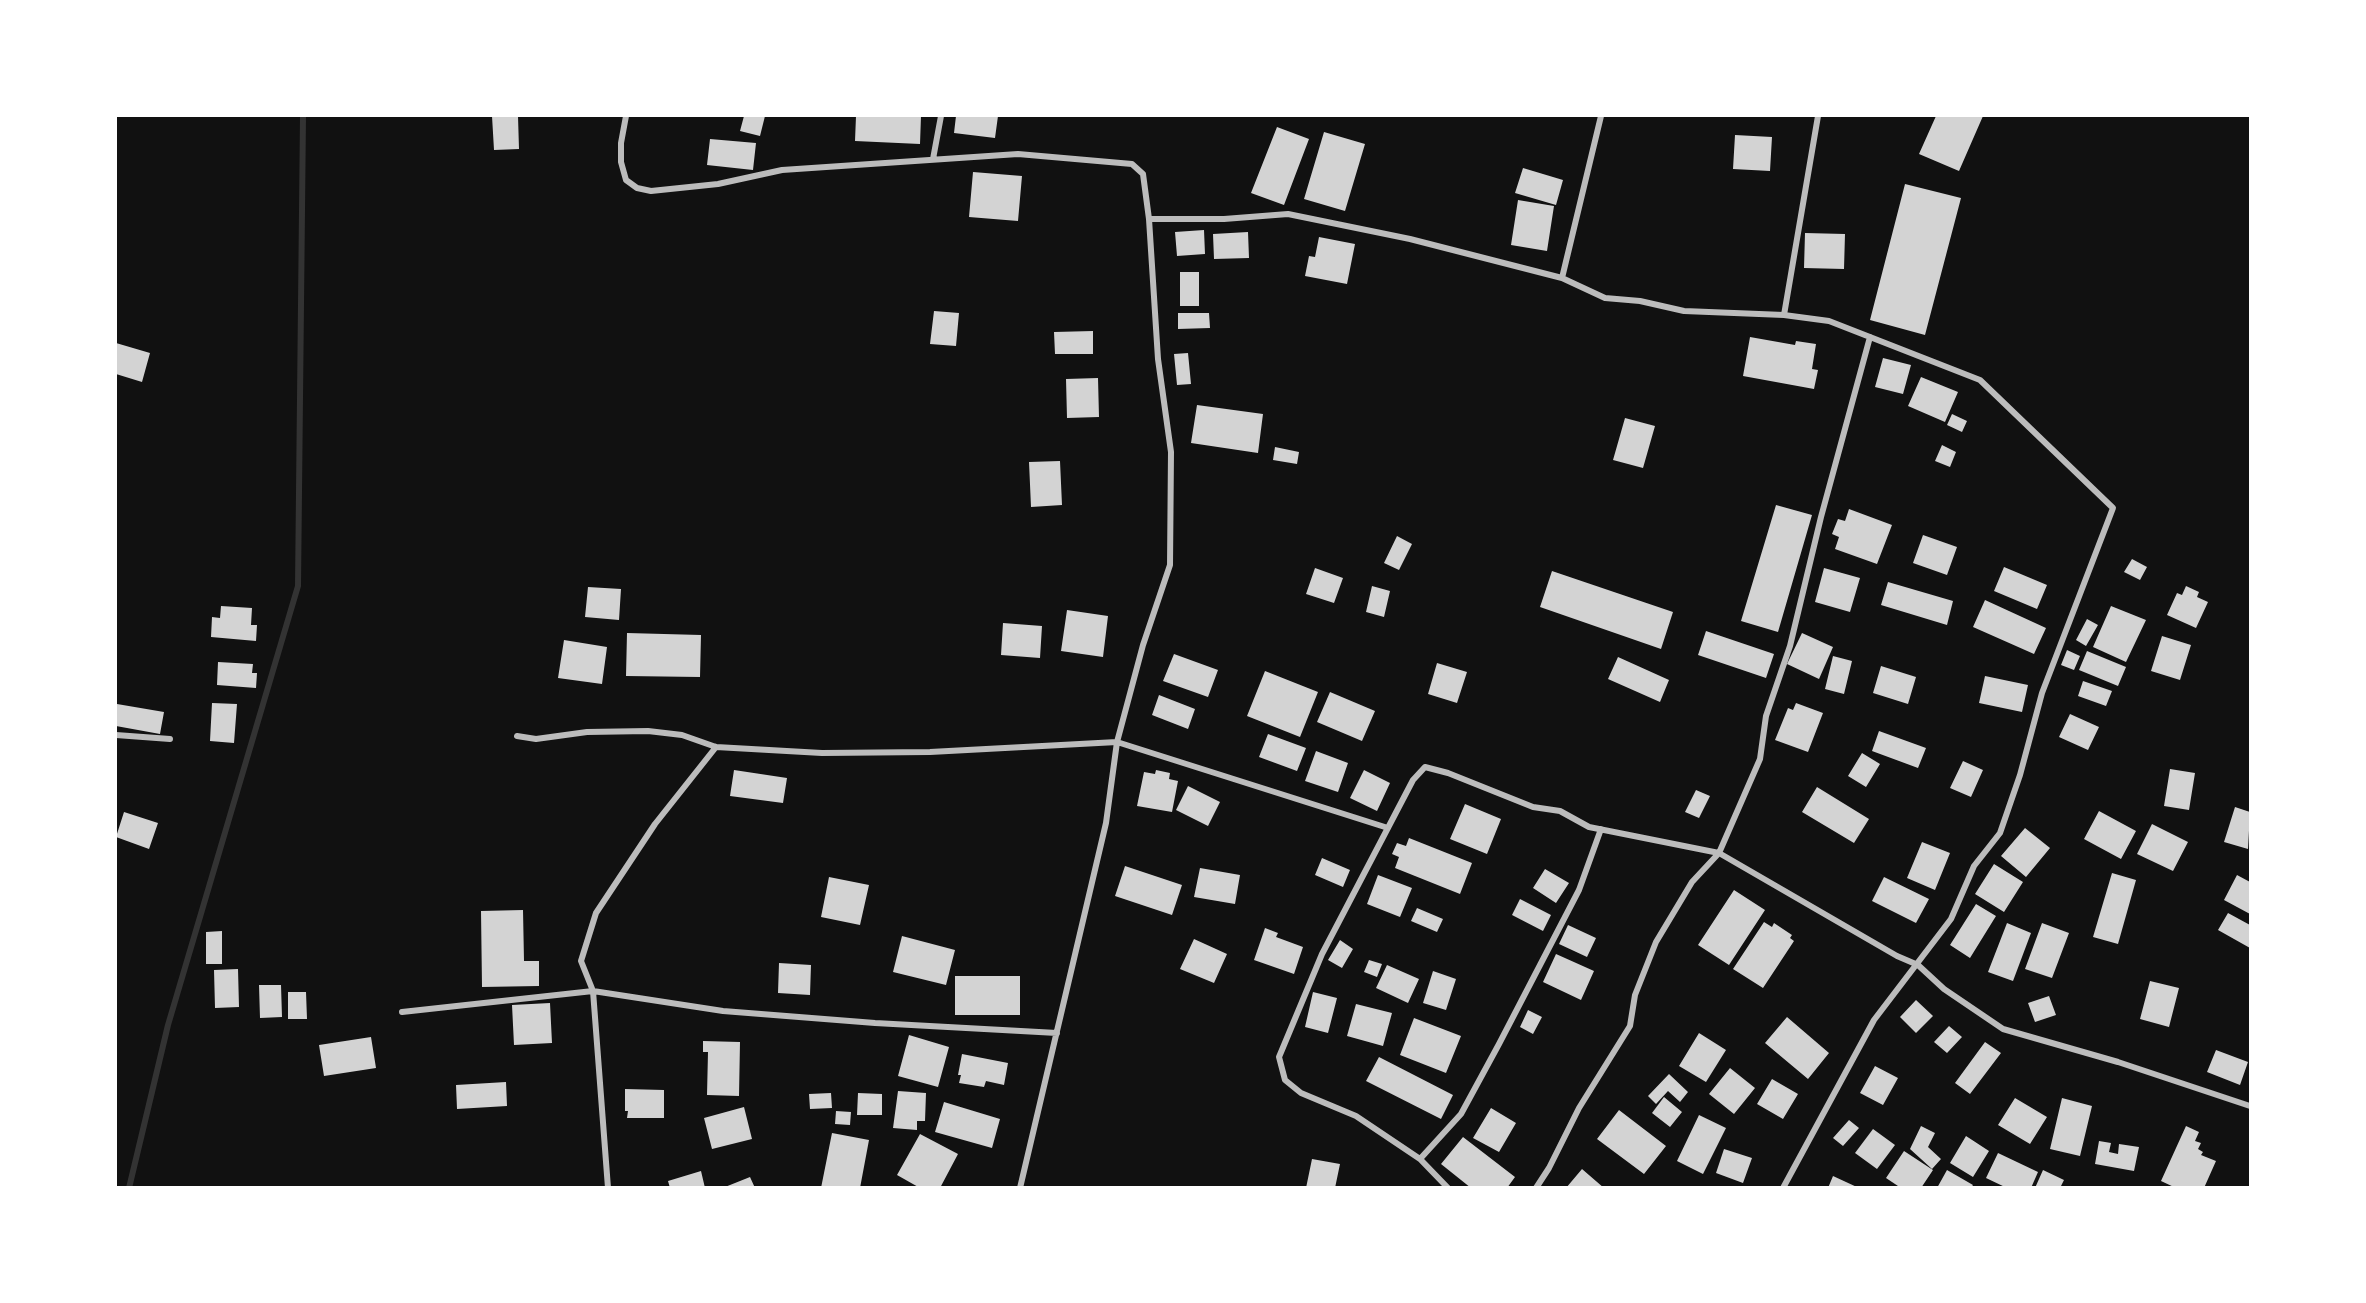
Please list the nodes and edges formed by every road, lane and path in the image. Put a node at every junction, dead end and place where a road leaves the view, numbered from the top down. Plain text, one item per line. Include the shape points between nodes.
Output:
1 (626, 116) edge
2 (941, 116) edge
3 (1601, 116) edge
4 (1818, 116) edge
5 (933, 159) junction
6 (1149, 219) junction
7 (1562, 278) junction
8 (1784, 315) junction
9 (1870, 337) junction
10 (116, 735) edge
11 (517, 736) dead end
12 (170, 739) dead end
13 (1117, 742) junction
14 (716, 747) junction
15 (1388, 828) junction
16 (1601, 829) junction
17 (1719, 853) junction
18 (1918, 964) junction
19 (593, 991) junction
20 (402, 1012) dead end
21 (1057, 1033) junction
22 (2250, 1106) edge
23 (1420, 1159) junction
24 (608, 1188) edge
25 (1020, 1188) edge
26 (1448, 1188) edge
27 (1536, 1188) edge
28 (1783, 1188) edge

1 - 5 street via 621,143 626,180 651,191 718,184 782,170
2 - 5 street
3 - 7 street
4 - 8 street
5 - 6 street via 1018,154 1132,164 1143,174
6 - 7 street via 1288,214 1410,239
6 - 13 street via 1158,359 1171,452 1170,565
7 - 8 street via 1605,298 1684,310
8 - 9 street via 1829,321
9 - 17 street via 1790,646 1766,716 1760,759
9 - 18 street via 1980,380 2113,508 2042,693 2000,833 1974,866 1951,919
10 - 12 street
11 - 14 street via 536,739 587,732 648,731 682,735
13 - 14 street via 908,753
13 - 15 street
13 - 21 street via 1106,823
14 - 19 street via 655,824 596,914 581,961
15 - 16 street via 1413,780 1425,768 1448,773 1533,807 1560,811
15 - 23 street via 1322,954 1279,1057 1286,1080 1301,1093 1356,1116
16 - 17 street
16 - 23 street via 1579,890 1494,1054 1461,1113
17 - 18 street via 1897,956
17 - 27 street via 1692,882 1666,923 1635,995 1630,1026
18 - 22 street via 1944,989 2002,1029
18 - 28 street via 1874,1020
19 - 20 street
19 - 21 street via 723,1011
19 - 24 street
21 - 25 street
23 - 26 street

